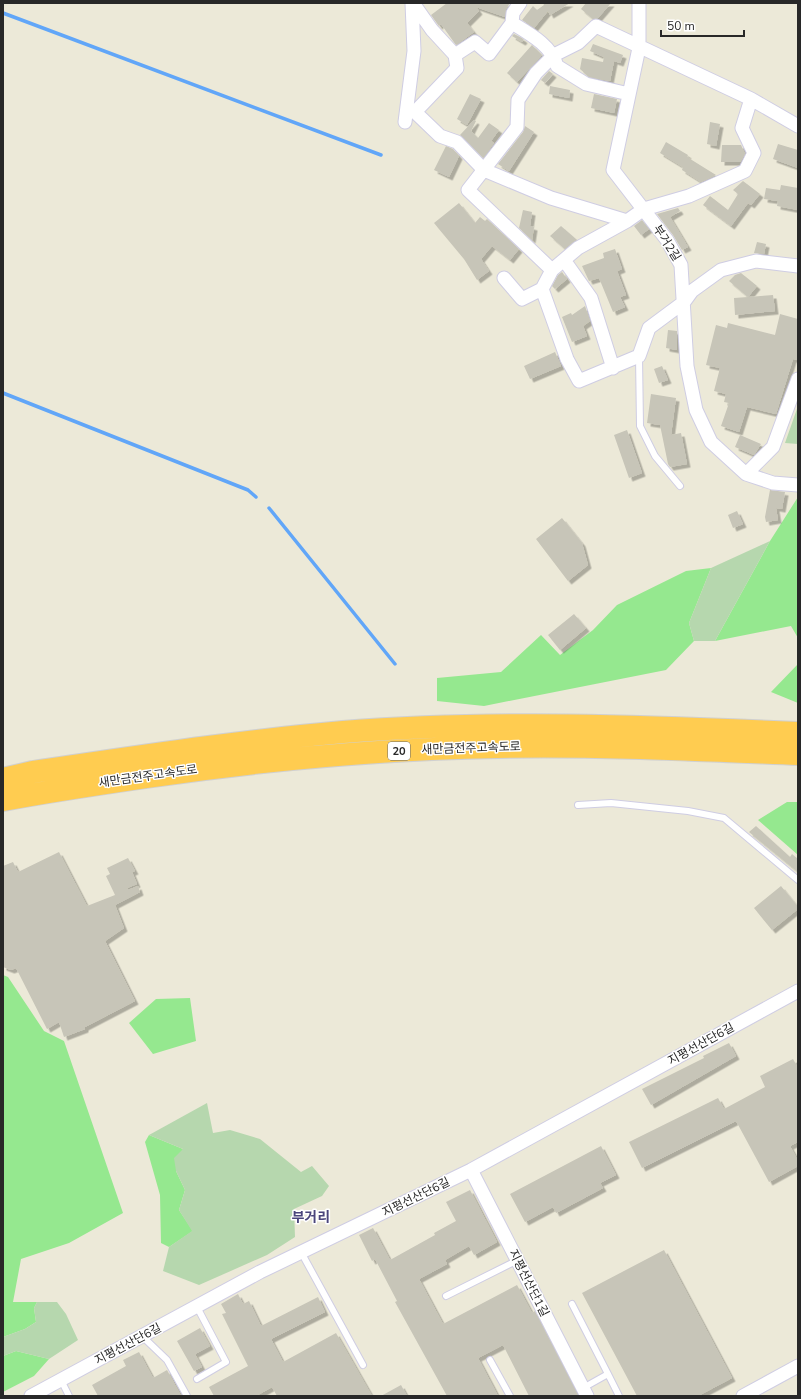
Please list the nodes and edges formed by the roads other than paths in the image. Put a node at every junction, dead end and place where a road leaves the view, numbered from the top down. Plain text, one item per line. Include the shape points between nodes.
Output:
1 (413, 3) edge
2 (520, 3) edge
3 (639, 3) edge
4 (512, 23) junction
5 (639, 48) junction
6 (455, 55) junction
7 (554, 55) junction
8 (629, 94) junction
9 (751, 99) junction
10 (409, 115) junction
11 (798, 126) edge
12 (484, 170) junction
13 (644, 209) junction
14 (627, 221) junction
15 (564, 260) junction
16 (798, 266) edge
17 (552, 270) junction
18 (504, 278) dead end
19 (542, 289) junction
20 (684, 302) junction
21 (638, 356) junction
22 (613, 368) junction
23 (798, 379) edge
24 (746, 474) junction
25 (798, 485) edge
26 (680, 486) dead end
27 (798, 733) edge
28 (798, 754) edge
29 (3, 779) edge
30 (3, 800) edge
31 (578, 805) dead end
32 (798, 880) edge
33 (798, 991) edge
34 (471, 1170) junction
35 (301, 1252) junction
36 (518, 1260) junction
37 (446, 1296) dead end
38 (572, 1304) dead end
39 (197, 1307) junction
40 (142, 1336) junction
41 (490, 1360) dead end
42 (363, 1365) dead end
43 (798, 1366) edge
44 (608, 1374) junction
45 (197, 1379) dead end
46 (61, 1380) junction
47 (585, 1392) edge
48 (30, 1396) edge
49 (69, 1396) edge
50 (187, 1396) edge
51 (510, 1396) edge
52 (619, 1396) edge
53 (743, 1396) edge

1 - 6 street via 432,30
1 - 10 street via 414,51
2 - 4 street via 513,13
3 - 5 street, 부거2길
4 - 6 street via 489,54 475,42
4 - 7 street via 534,37
5 - 7 street via 596,26 578,43
5 - 8 street, 부거2길
5 - 9 street
6 - 10 street via 457,68
7 - 8 street via 557,66 586,84
7 - 12 street via 536,73 518,100 517,127
8 - 13 street, 부거2길 via 613,170
9 - 11 street
9 - 13 street via 742,128 754,153 745,171 689,196
10 - 12 street via 440,136 457,142
12 - 14 street via 551,198
12 - 17 street via 468,190
13 - 14 street
13 - 20 street, 부거2길 via 667,240 681,265
14 - 15 street via 578,248
15 - 17 street
15 - 22 street via 591,298
16 - 20 street via 756,261 721,270 692,291
17 - 19 street
18 - 19 street via 522,299
19 - 22 street via 567,359 579,380
20 - 21 street via 648,328
20 - 24 street, 부거2길 via 687,366 696,410 712,442
21 - 22 street
21 - 26 lane via 640,426 655,456
23 - 24 street via 772,447
24 - 25 street, 부거2길 via 773,483
27 - 29 highway, 새만금전주고속도로 / 20 via 645,726 494,725 345,732 226,743 33,772
28 - 30 highway, 새만금전주고속도로 / 20 via 642,747 505,747 351,753 235,764
31 - 32 lane via 611,803 688,811 724,818
33 - 34 street, 지평선산단6길
34 - 35 street, 지평선산단6길
34 - 36 street, 지평선산단1길
35 - 39 street, 지평선산단6길
35 - 42 lane
36 - 37 lane
36 - 47 street, 지평선산단1길
38 - 44 lane
39 - 40 street, 지평선산단6길
39 - 45 lane via 226,1362
40 - 46 street, 지평선산단6길
40 - 50 lane via 167,1360
41 - 51 lane
43 - 53 street
44 - 47 lane
44 - 52 lane
46 - 48 street, 지평선산단6길
46 - 49 lane

